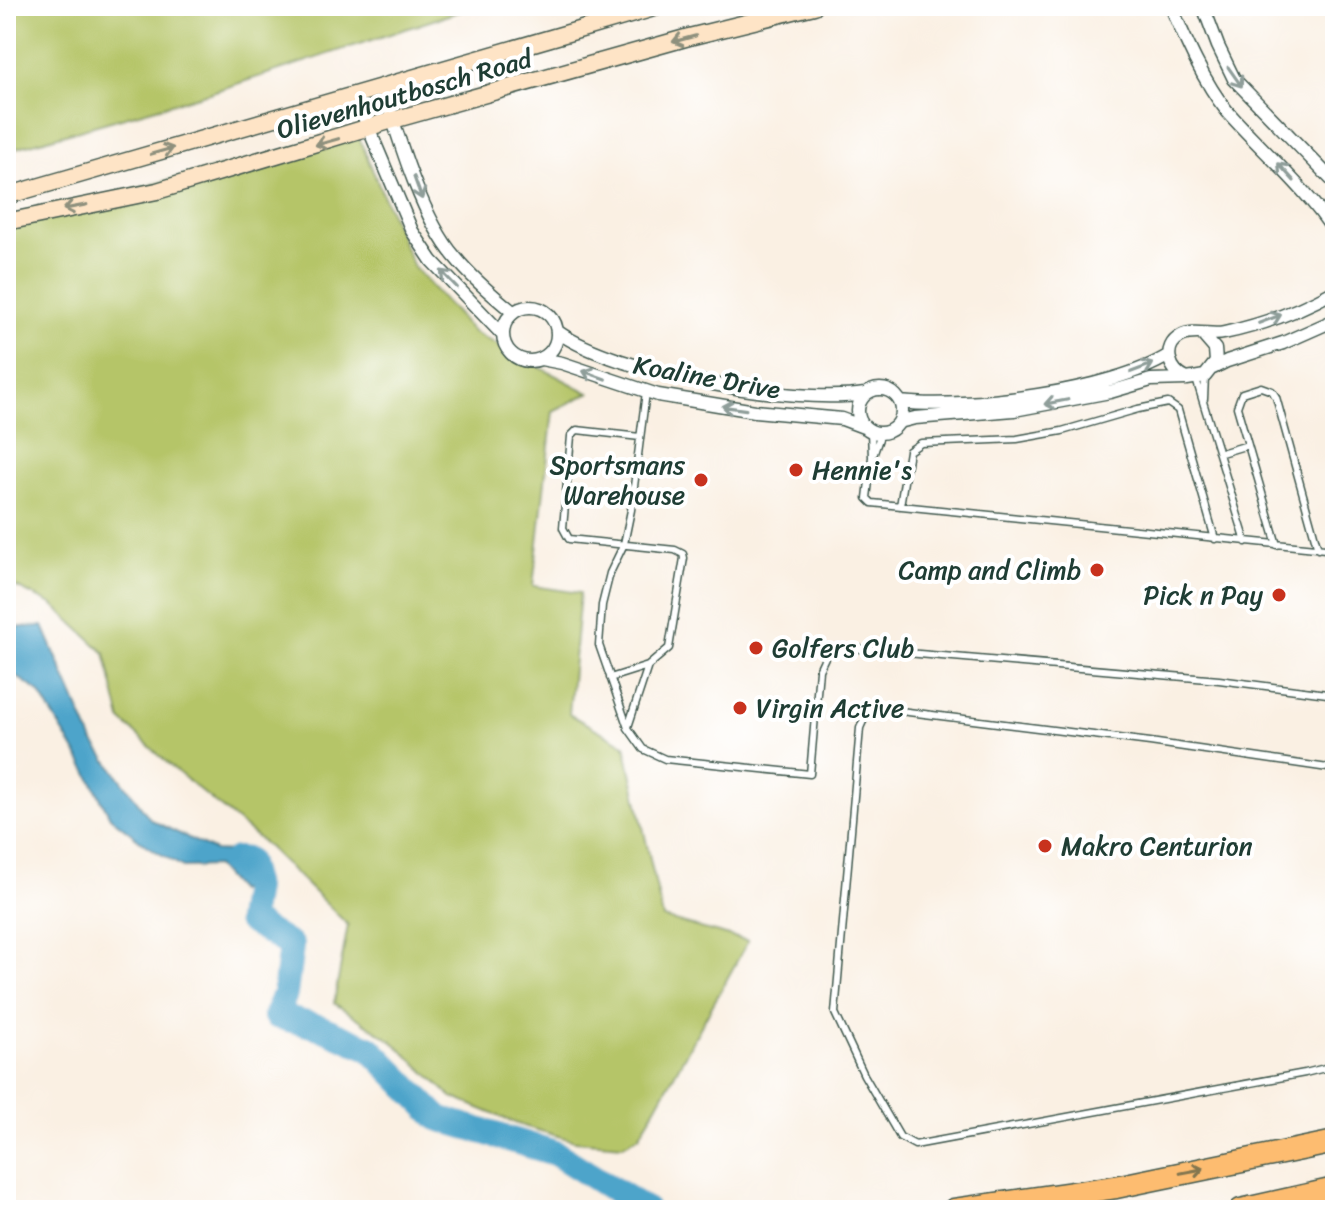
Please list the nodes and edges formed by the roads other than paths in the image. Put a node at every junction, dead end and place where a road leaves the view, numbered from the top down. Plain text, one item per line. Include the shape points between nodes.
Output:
1 (661, 6) edge
2 (814, 6) edge
3 (1171, 6) edge
4 (1203, 6) edge
5 (383, 88) junction
6 (355, 96) junction
7 (393, 121) junction
8 (368, 128) junction
9 (1335, 183) edge
10 (6, 196) edge
11 (6, 222) edge
12 (1335, 233) edge
13 (1335, 291) edge
14 (513, 312) junction
15 (1335, 320) edge
16 (558, 332) junction
17 (1202, 334) junction
18 (503, 335) junction
19 (1169, 355) junction
20 (541, 359) junction
21 (651, 370) junction
22 (1200, 376) junction
23 (646, 392) junction
24 (865, 394) junction
25 (900, 402) junction
26 (899, 422) junction
27 (873, 431) junction
28 (640, 437) junction
29 (1248, 445) junction
30 (1221, 453) junction
31 (900, 506) junction
32 (1215, 539) junction
33 (1246, 542) junction
34 (624, 544) junction
35 (1277, 545) junction
36 (1318, 549) junction
37 (1335, 550) edge
38 (648, 666) junction
39 (610, 678) junction
40 (1335, 695) edge
41 (628, 728) junction
42 (1335, 769) edge
43 (1335, 1061) edge
44 (1335, 1142) edge
45 (1335, 1189) edge
46 (1335, 1207) edge
47 (954, 1210) edge
48 (1241, 1210) edge
49 (1313, 1210) edge

1 - 5 main road, Olievenhoutbosch Road
2 -> 7 main road, Olievenhoutbosch Road
12 -> 3 street via 1225,108
4 -> 9 street via 1234,79
5 - 6 main road, Olievenhoutbosch Road
5 - 7 street
6 - 8 street, Koaline Drive
10 -> 6 main road, Olievenhoutbosch Road
7 - 8 main road, Olievenhoutbosch Road
7 -> 14 street via 424,205 453,255
8 -> 11 main road, Olievenhoutbosch Road via 157,191
18 -> 8 street, Koaline Drive via 432,261 412,231
17 -> 13 street via 1247,328
14 - 16 street, Koaline Drive via 532,307 544,311
14 - 18 street
15 - 22 street
16 - 20 street via 555,345
16 - 21 street, Koaline Drive via 576,345
17 - 19 street via 1180,336
17 - 22 street via 1215,349
18 - 20 street, Koaline Drive via 516,358
19 - 22 street via 1174,370
25 -> 19 street via 980,403 1038,393 1122,375
23 -> 20 street, Koaline Drive
21 - 23 street
21 - 24 street, Koaline Drive via 766,391 841,398
22 -> 26 street via 1151,380 1014,410
22 - 30 lane
27 -> 23 street, Koaline Drive via 842,419
23 - 28 lane
24 - 25 street via 885,389
24 - 27 street via 858,407 861,422
25 - 26 street
26 - 27 street via 894,428
27 - 31 lane via 868,500
28 - 34 lane
28 - 34 lane via 577,430 571,436 565,537
29 - 30 lane
29 - 35 lane
29 - 36 lane via 1237,401 1242,393 1268,389 1276,397
30 - 33 lane
31 - 32 lane
31 - 32 lane via 909,451 921,443 1017,439 1168,403 1178,410
32 - 33 lane
33 - 35 lane
34 - 38 lane via 675,550 684,558 669,648
34 - 39 lane via 610,573 599,624 599,645
35 - 36 lane
36 - 37 lane
38 - 39 lane
38 - 41 lane
39 - 41 lane
40 - 41 lane via 838,647 828,651 819,670 810,774 665,759 643,749
42 - 43 lane via 876,708 860,728 835,1013 891,1122 905,1141 915,1145 1295,1075
47 -> 44 highway via 1116,1187
45 - 48 highway
46 - 49 highway

